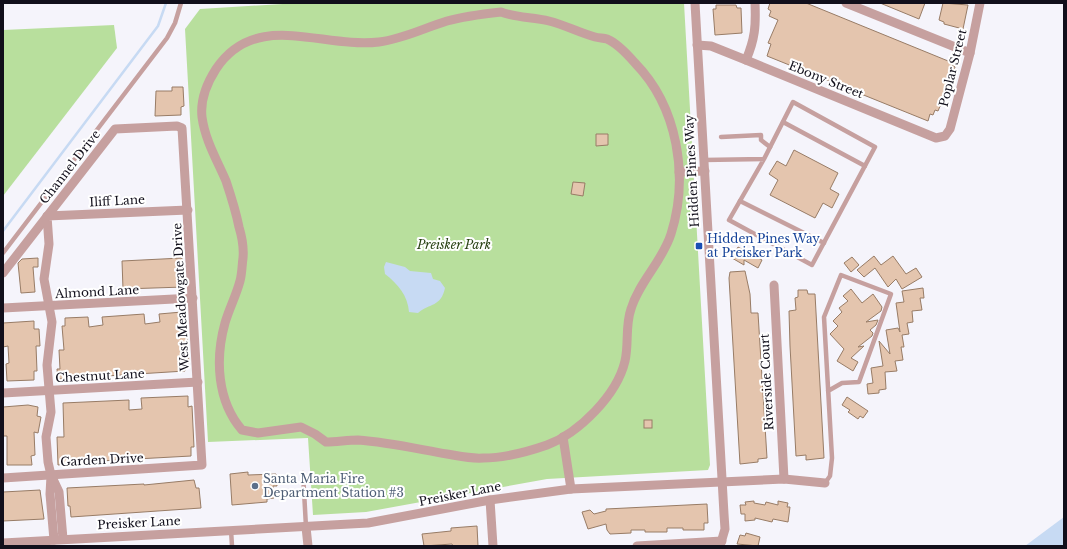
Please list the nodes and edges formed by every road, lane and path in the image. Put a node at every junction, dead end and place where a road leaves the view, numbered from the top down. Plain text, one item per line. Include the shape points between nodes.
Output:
1 (181, 3) edge
2 (695, 3) edge
3 (754, 3) edge
4 (846, 3) edge
5 (980, 3) edge
6 (697, 45) junction
7 (970, 53) junction
8 (746, 60) junction
9 (783, 122) junction
10 (182, 128) joint
11 (945, 136) joint
12 (722, 137) dead end
13 (770, 147) junction
14 (764, 159) junction
15 (704, 160) junction
16 (865, 166) junction
17 (705, 171) junction
18 (680, 172) junction
19 (740, 201) junction
20 (188, 210) junction
21 (47, 216) junction
22 (824, 243) junction
23 (3, 253) edge
24 (3, 273) edge
25 (774, 285) dead end
26 (193, 298) junction
27 (50, 306) junction
28 (3, 308) edge
29 (198, 382) junction
30 (48, 391) junction
31 (828, 391) junction
32 (3, 393) edge
33 (563, 437) junction
34 (202, 466) joint
35 (303, 473) dead end
36 (51, 475) junction
37 (3, 478) edge
38 (784, 478) junction
39 (723, 481) junction
40 (825, 483) joint
41 (571, 489) junction
42 (490, 500) junction
43 (306, 527) junction
44 (231, 530) junction
45 (59, 540) junction
46 (3, 543) edge
47 (721, 544) edge
48 (232, 546) edge
49 (308, 546) edge
50 (493, 546) edge
51 (637, 546) edge

1 - 23 lane via 167,38
2 - 6 street, Hidden Pines Way
3 - 8 street via 756,29 753,45
4 - 7 street
5 - 7 street, Poplar Street
6 - 8 street, Ebony Street via 711,46
6 - 15 street, Hidden Pines Way
7 - 11 street, Poplar Street via 950,129
8 - 11 street, Ebony Street via 936,138
9 - 13 lane
9 - 16 lane
9 - 16 lane via 793,102 875,147
10 - 20 street, West Meadowgate Drive
10 - 21 street, Channel Drive via 177,126 115,129
12 - 13 lane via 761,135 761,140
13 - 14 lane
14 - 15 lane
14 - 19 lane
15 - 17 street, Hidden Pines Way
16 - 22 lane
17 - 18 street
17 - 39 street, Hidden Pines Way
18 - 33 street via 679,196 670,235 661,257 635,295 628,315 625,362 616,384 601,404 578,427
18 - 33 street via 670,123 658,93 643,71 608,40 548,21 511,16 501,12 481,14 446,22 392,40 362,43 271,35 243,43 219,65 209,80 203,97 202,116 207,139 236,210 244,249 241,280 226,321 219,356 220,380 225,402 234,422 242,430 258,433 301,427 326,442 357,440 483,458 525,451
19 - 22 lane
19 - 22 lane via 729,220 812,265
20 - 21 street, Iliff Lane
20 - 26 street, West Meadowgate Drive
21 - 24 street, Channel Drive
21 - 27 street via 49,244 44,279
25 - 38 street, Riverside Court
26 - 27 street, Almond Lane
26 - 29 street, West Meadowgate Drive
27 - 28 street, Almond Lane
27 - 30 street via 52,322 47,365
29 - 30 street, Chestnut Lane
29 - 34 street, West Meadowgate Drive
30 - 32 street, Chestnut Lane
30 - 36 street via 51,412 46,437
31 - 31 lane via 824,317 841,275 891,294 859,382 842,384
31 - 40 lane via 832,458 830,476
33 - 41 street
34 - 36 street, Garden Drive
35 - 43 lane
36 - 37 street, Garden Drive
36 - 45 street via 59,492
38 - 39 street, Preisker Lane
38 - 40 street, Preisker Lane
39 - 41 street, Preisker Lane
39 - 47 street, Hidden Pines Way via 725,529
41 - 42 street, Preisker Lane
42 - 43 street, Preisker Lane via 394,519
42 - 50 street
43 - 44 street, Preisker Lane
43 - 49 street
44 - 45 street, Preisker Lane
44 - 48 lane
45 - 46 street, Preisker Lane
47 - 51 street

